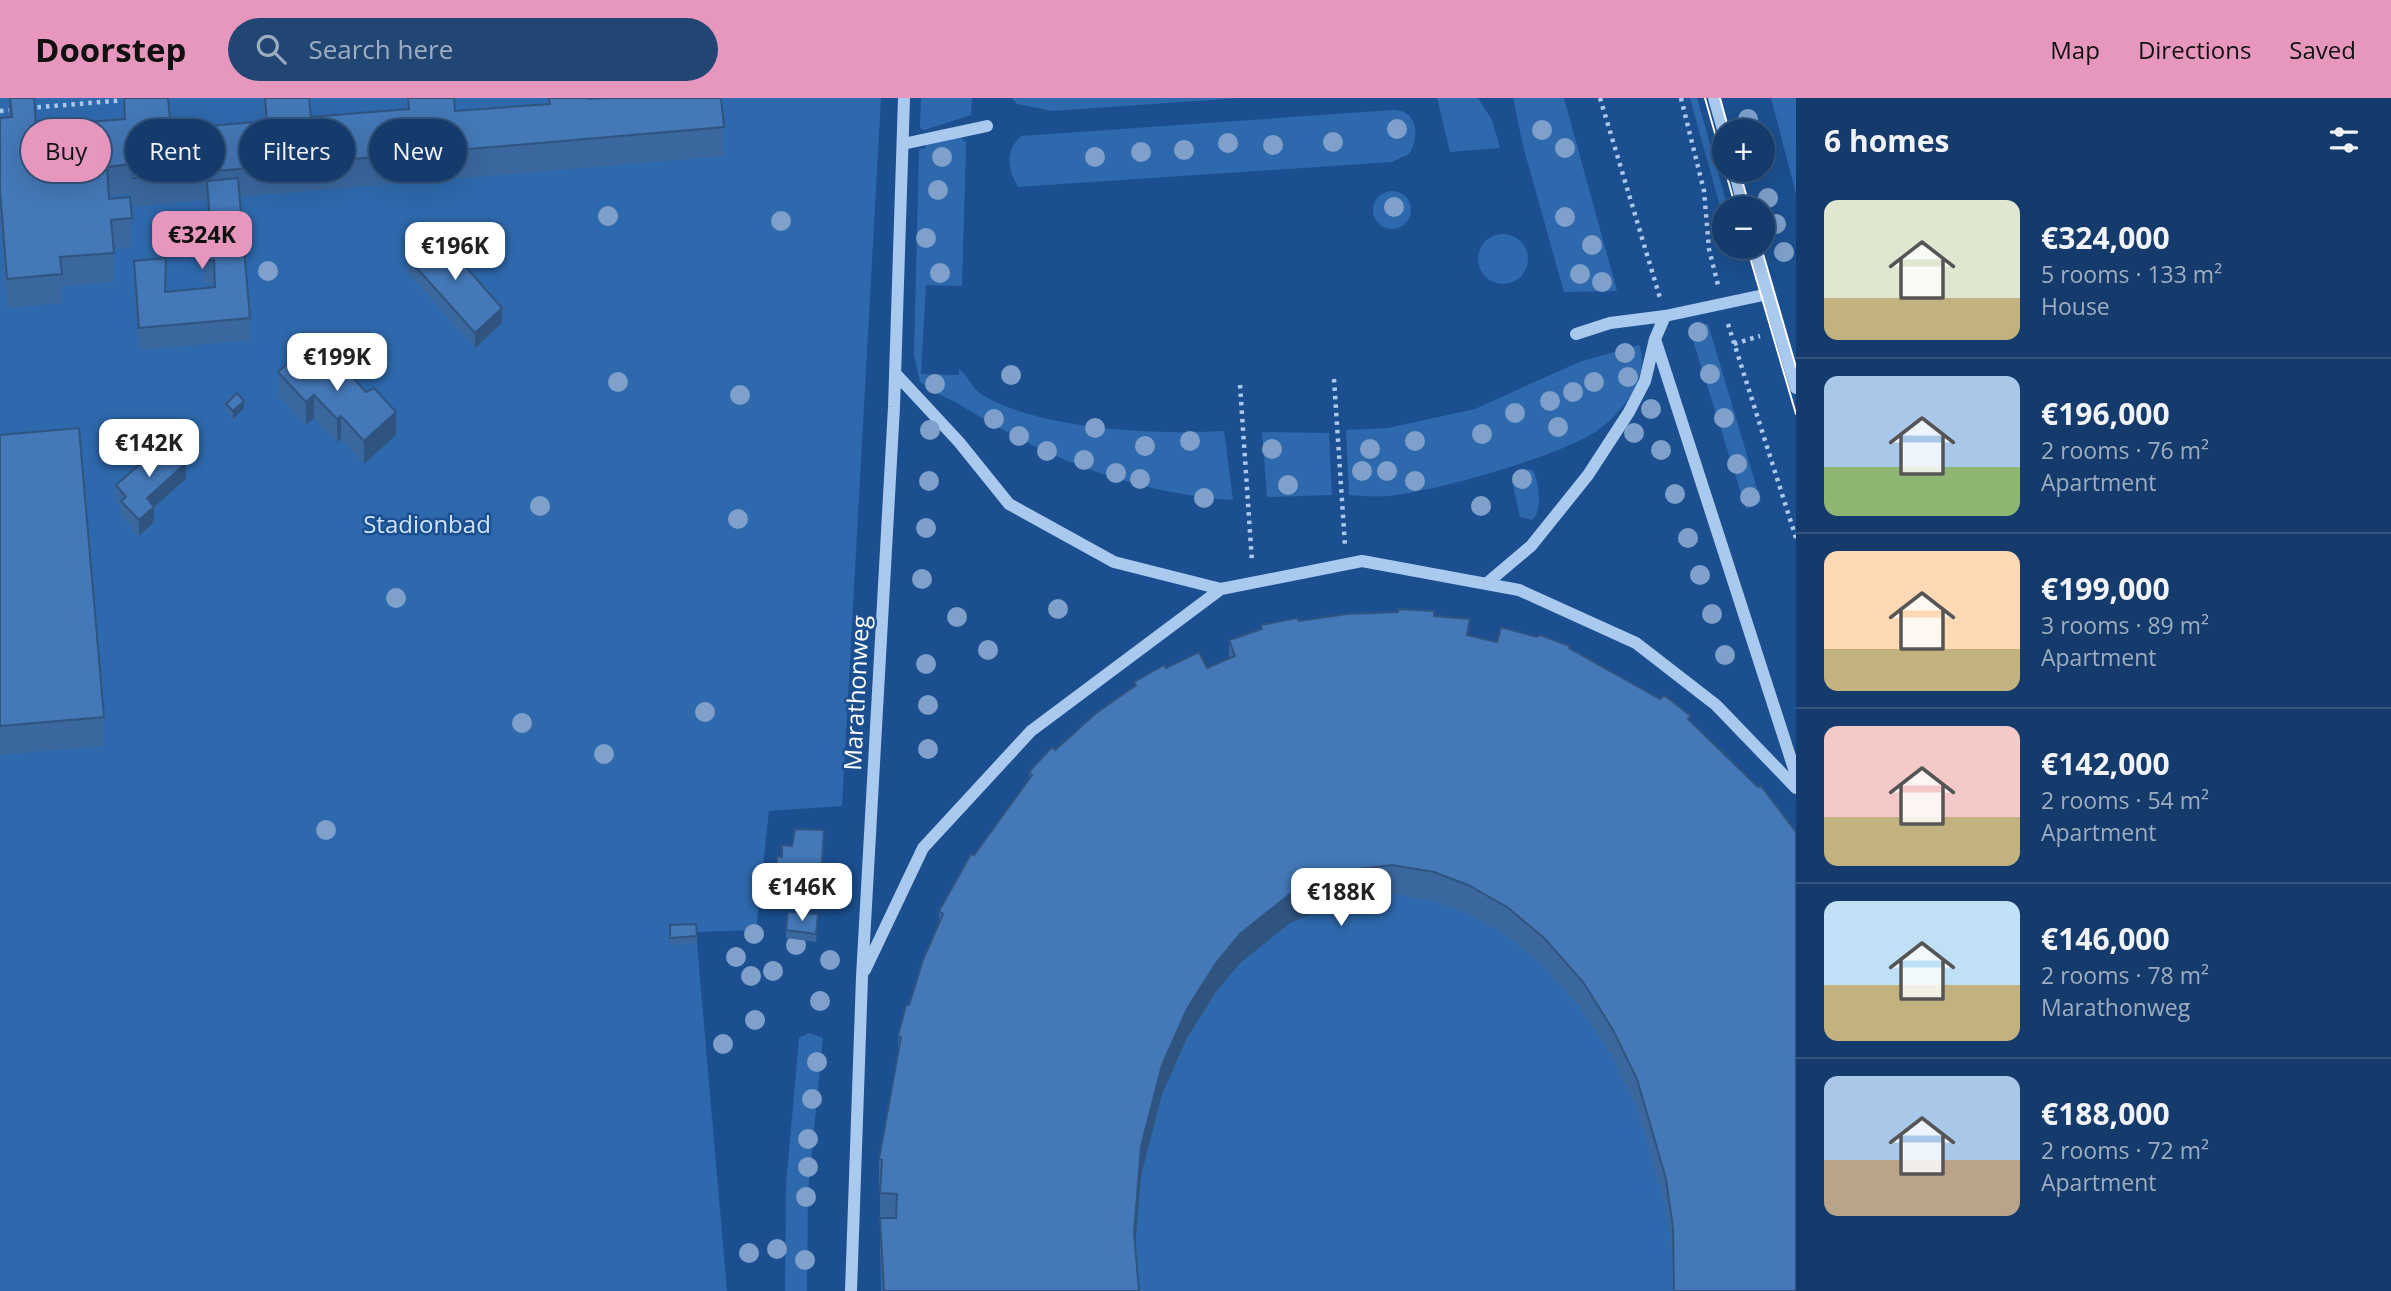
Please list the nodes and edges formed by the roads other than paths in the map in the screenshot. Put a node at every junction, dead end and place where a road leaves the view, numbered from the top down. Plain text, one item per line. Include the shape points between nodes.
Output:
1 (904, 98) edge
2 (1714, 98) edge
3 (1720, 119) edge
4 (987, 126) dead end
5 (903, 144) junction
6 (1758, 259) edge
7 (1768, 293) junction
8 (1665, 316) junction
9 (1576, 334) dead end
10 (1655, 339) junction
11 (895, 373) junction
12 (1796, 388) edge
13 (1486, 584) junction
14 (1222, 589) junction
15 (1796, 775) edge
16 (1796, 788) edge
17 (862, 977) junction
18 (851, 1291) edge

1 - 5 street, Marathonweg
2 - 3 street
4 - 5 street
5 - 11 street, Marathonweg
6 - 7 street
7 - 8 street
7 - 12 street
8 - 9 street via 1610,323
8 - 10 street
10 - 13 street via 1645,381 1588,475 1531,546
10 - 15 street
11 - 14 street via 1009,504 1114,562
11 - 17 street, Marathonweg
13 - 14 street via 1362,561
13 - 16 street via 1519,590 1636,643 1716,705
14 - 17 street via 1022,741 923,848
17 - 18 street, Marathonweg

